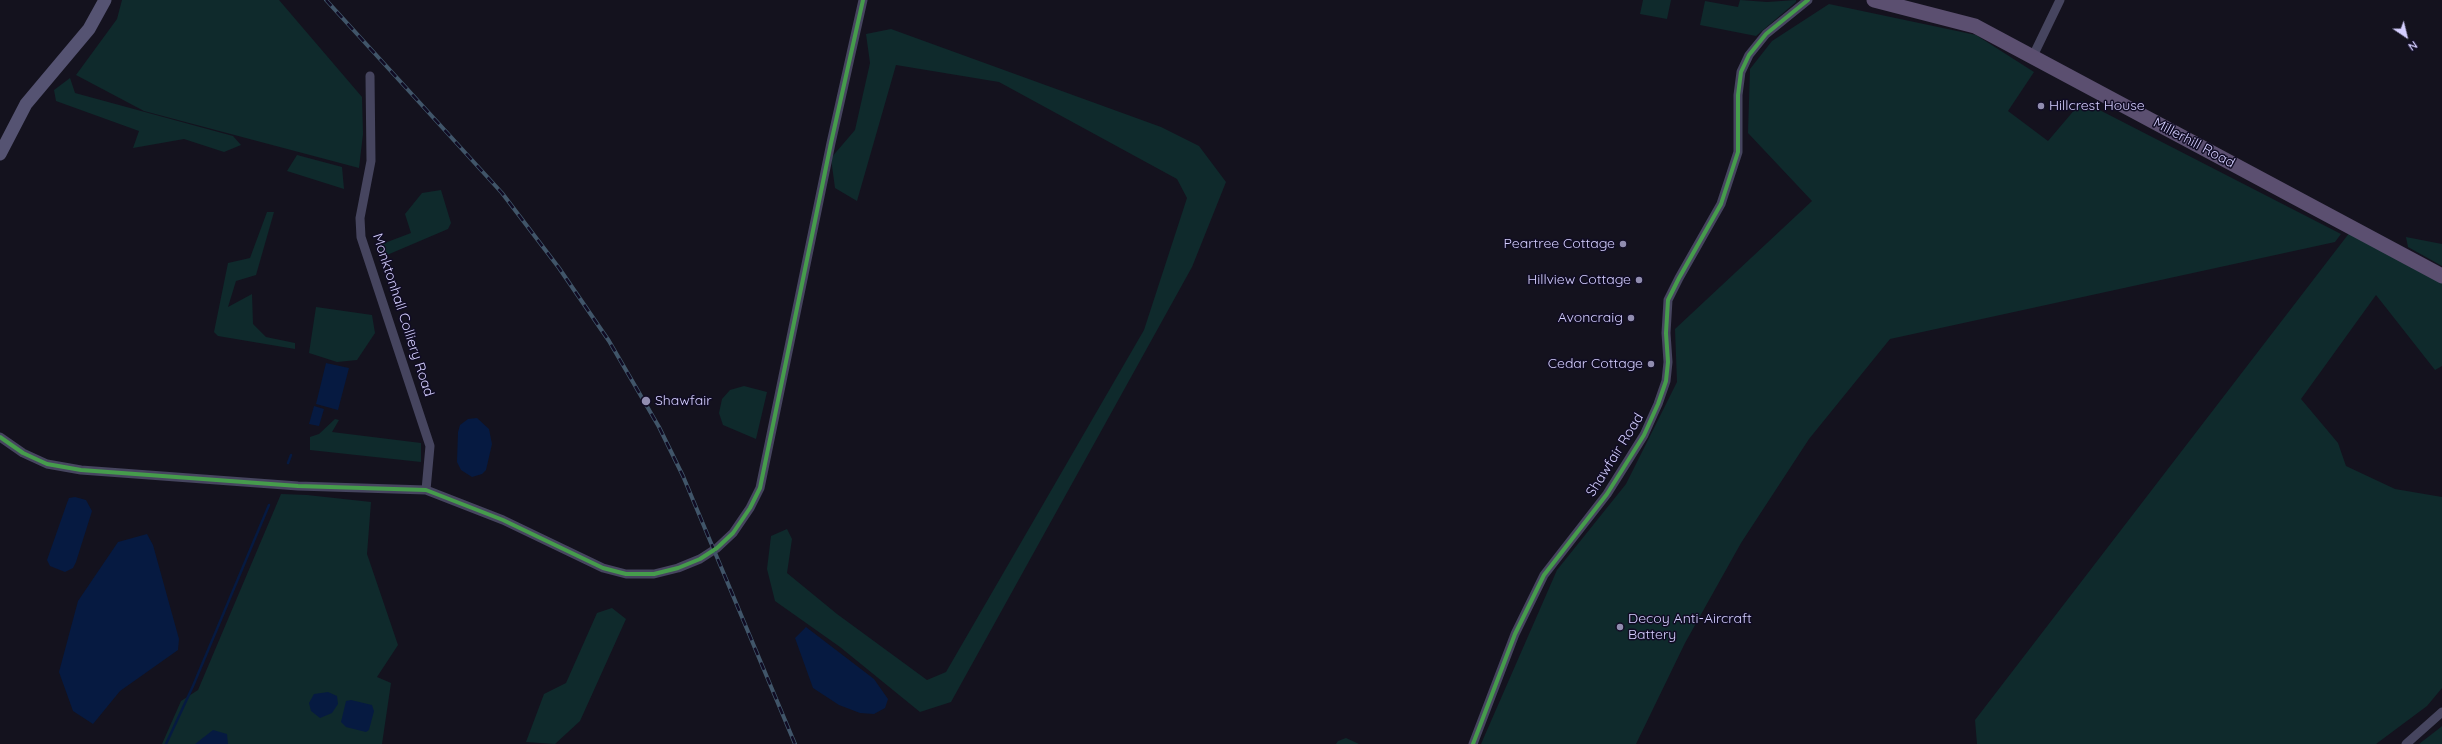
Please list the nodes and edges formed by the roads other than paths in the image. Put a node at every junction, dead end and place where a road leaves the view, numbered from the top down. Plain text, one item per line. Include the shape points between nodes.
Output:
1 (105, 0) edge
2 (863, 0) edge
3 (1808, 0) edge
4 (1874, 0) edge
5 (2060, 0) edge
6 (2033, 56) junction
7 (370, 76) dead end
8 (0, 154) edge
9 (2442, 276) edge
10 (0, 437) edge
11 (426, 490) junction
12 (2442, 712) edge
13 (1473, 744) edge
14 (2406, 744) edge

1 - 8 main road via 89,29 26,104
2 - 11 street via 760,488 733,533 700,559 678,568 654,574 626,574 603,568 503,520
3 - 13 street, Shawfair Road via 1766,34 1749,54 1741,72 1738,95 1738,152 1721,204 1668,300 1668,362 1666,381 1658,404 1644,435 1607,494 1544,576 1514,634
4 - 6 main road, Millerhill Road via 1975,26
5 - 6 street
6 - 9 main road, Millerhill Road
7 - 11 street, Monktonhall Colliery Road via 371,161 360,218 361,237 430,446
10 - 11 street via 23,454 47,464 81,470 298,486
12 - 14 street

